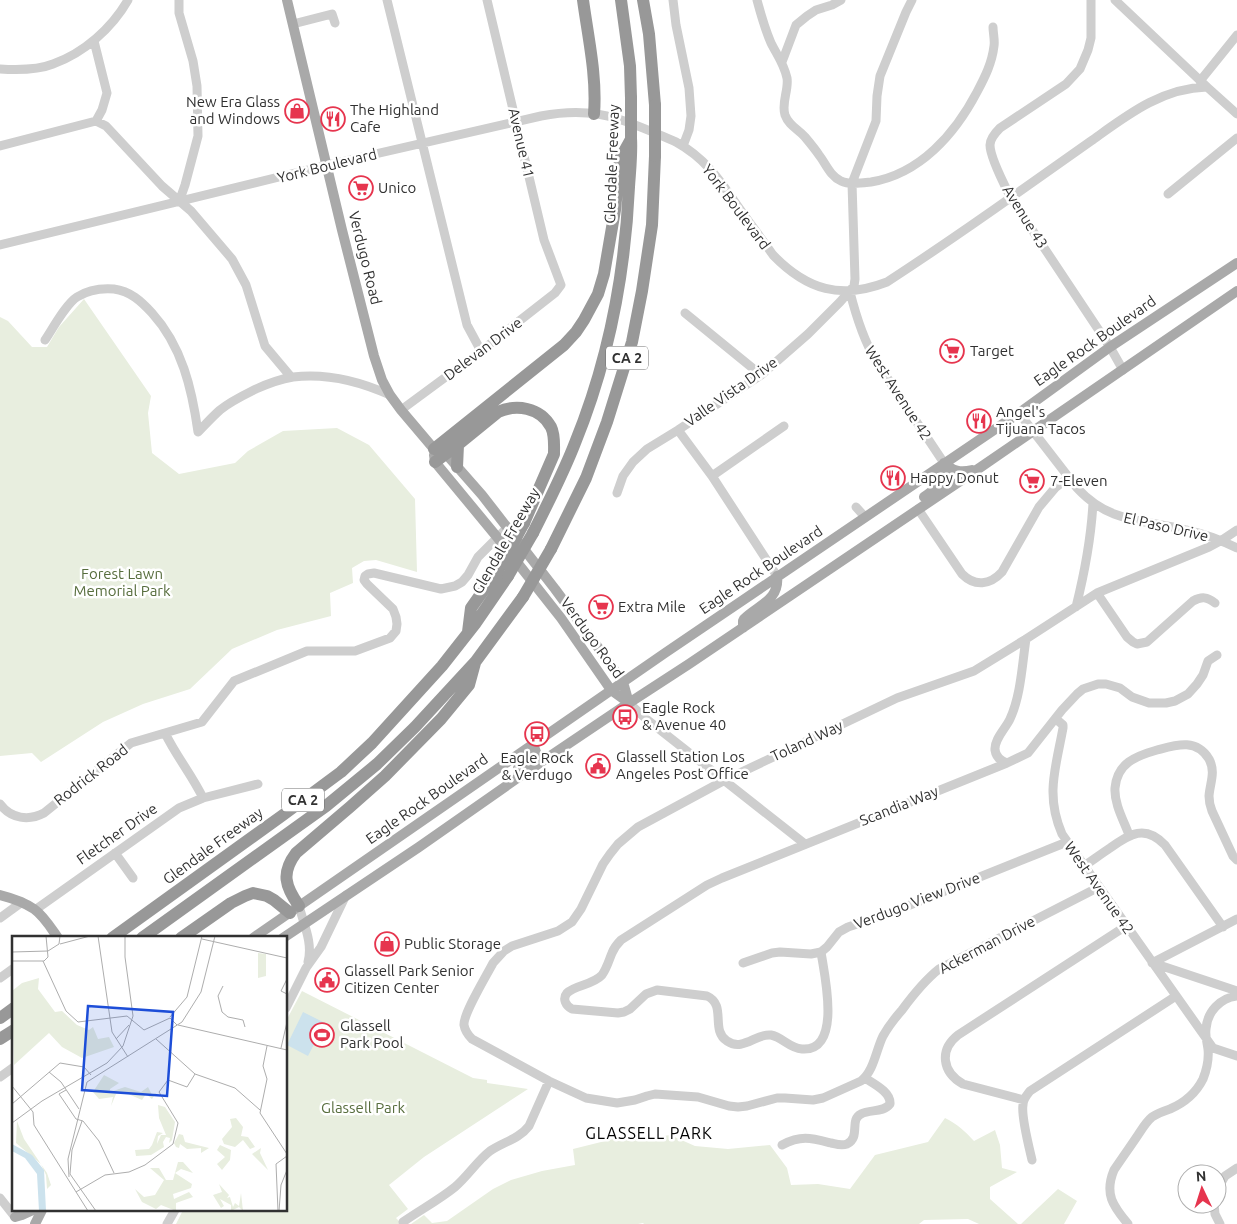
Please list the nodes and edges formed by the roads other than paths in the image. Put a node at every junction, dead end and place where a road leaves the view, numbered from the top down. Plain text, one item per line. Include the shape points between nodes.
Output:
1 (128, 0) edge
2 (179, 0) edge
3 (287, 0) edge
4 (387, 0) edge
5 (487, 0) edge
6 (583, 0) edge
7 (621, 0) edge
8 (642, 0) edge
9 (757, 0) edge
10 (841, 0) edge
11 (912, 0) edge
12 (1091, 0) edge
13 (1115, 0) edge
14 (674, 2) edge
15 (335, 23) dead end
16 (293, 24) junction
17 (993, 27) dead end
18 (1237, 35) edge
19 (94, 41) junction
20 (782, 62) junction
21 (0, 69) edge
22 (1203, 84) junction
23 (594, 114) junction
24 (1237, 114) edge
25 (96, 122) junction
26 (516, 122) junction
27 (1237, 138) edge
28 (630, 142) junction
29 (422, 143) junction
30 (0, 146) edge
31 (683, 146) junction
32 (326, 166) junction
33 (852, 183) junction
34 (1168, 194) dead end
35 (1011, 198) junction
36 (179, 202) junction
37 (0, 245) edge
38 (1237, 262) edge
39 (561, 285) joint
40 (1237, 291) edge
41 (850, 292) junction
42 (685, 313) dead end
43 (45, 340) dead end
44 (1110, 347) junction
45 (481, 351) junction
46 (1123, 370) junction
47 (761, 375) junction
48 (291, 377) junction
49 (390, 394) junction
50 (401, 410) junction
51 (1019, 413) junction
52 (784, 426) dead end
53 (678, 430) junction
54 (1033, 431) junction
55 (458, 444) junction
56 (438, 455) junction
57 (944, 463) junction
58 (457, 467) junction
59 (978, 469) junction
60 (712, 476) junction
61 (1069, 477) junction
62 (617, 493) dead end
63 (1093, 503) junction
64 (856, 507) dead end
65 (918, 509) junction
66 (864, 517) junction
67 (894, 525) junction
68 (507, 528) junction
69 (1237, 530) edge
70 (498, 537) junction
71 (1222, 540) junction
72 (1237, 548) edge
73 (777, 576) junction
74 (1097, 593) junction
75 (1215, 603) dead end
76 (1076, 607) junction
77 (743, 628) junction
78 (468, 634) junction
79 (1026, 639) junction
80 (1217, 655) dead end
81 (476, 661) junction
82 (623, 682) junction
83 (611, 690) junction
84 (629, 702) junction
85 (1056, 719) junction
86 (165, 733) junction
87 (533, 744) junction
88 (1007, 763) junction
89 (519, 777) junction
90 (725, 780) junction
91 (258, 784) dead end
92 (203, 798) junction
93 (0, 804) edge
94 (1130, 835) junction
95 (1067, 842) junction
96 (805, 844) junction
97 (115, 853) junction
98 (1237, 860) edge
99 (1084, 866) junction
100 (133, 878) dead end
101 (1099, 887) junction
102 (0, 895) edge
103 (346, 895) junction
104 (22, 902) junction
105 (35, 910) junction
106 (294, 910) junction
107 (0, 918) edge
108 (1237, 919) edge
109 (303, 923) junction
110 (1126, 926) junction
111 (1223, 927) junction
112 (56, 936) edge
113 (115, 936) edge
114 (145, 936) edge
115 (184, 936) edge
116 (256, 936) edge
117 (286, 936) edge
118 (821, 952) junction
119 (743, 963) dead end
120 (1152, 963) junction
121 (306, 968) junction
122 (12, 969) edge
123 (0, 978) edge
124 (1237, 992) edge
125 (1176, 996) junction
126 (1237, 996) edge
127 (288, 1004) edge
128 (12, 1009) edge
129 (0, 1018) edge
130 (12, 1032) edge
131 (0, 1040) edge
132 (1207, 1040) junction
133 (1237, 1056) edge
134 (12, 1068) edge
135 (0, 1077) edge
136 (865, 1078) junction
137 (549, 1081) junction
138 (1024, 1100) junction
139 (782, 1145) dead end
140 (1032, 1160) dead end
141 (0, 1198) edge
142 (29, 1212) edge
143 (41, 1212) edge
144 (174, 1212) edge
145 (16, 1219) edge
146 (403, 1222) dead end
147 (1125, 1223) edge
148 (35, 1224) edge
149 (167, 1224) edge

1 - 19 street
2 - 36 street via 179,13 197,86 198,136
3 - 16 main road, Verdugo Road
4 - 29 street
5 - 26 street, Avenue 41
6 - 23 highway via 595,98
7 - 28 highway, Glendale Freeway / CA 2, bridge via 630,66
8 - 81 highway, CA 2, bridge via 655,105 655,156 652,224 632,342 586,478 551,549 523,596
9 - 20 street via 772,45
10 - 20 street via 816,10 796,26
11 - 33 street via 880,76 876,121
12 - 35 street, Avenue 43 via 1091,38 1080,68 1066,84 996,131 990,142
13 - 22 street
14 - 31 street via 689,88 689,130
15 - 16 street via 332,14
16 - 32 main road, Verdugo Road
17 - 33 street via 994,44 986,74 968,108 937,147 898,174 883,180
18 - 22 street
19 - 21 street via 53,64
19 - 25 street via 107,93
20 - 33 street via 788,79 785,115 790,124 804,136 831,173 841,181
22 - 24 street
22 - 35 street, York Boulevard via 1174,92 1139,108
23 - 26 street, York Boulevard via 557,113
23 - 31 street, York Boulevard via 617,118
25 - 30 street
25 - 36 street via 106,126
26 - 29 street, York Boulevard
26 - 39 street, Avenue 41 via 544,240
27 - 34 street
28 - 56 highway via 620,159 604,274 584,320 564,345
28 - 78 highway, Glendale Freeway / CA 2, bridge via 628,222 613,321 603,359 561,476 508,576
29 - 32 street, York Boulevard
29 - 45 street via 467,325
31 - 41 street, York Boulevard via 714,172 782,265 821,287
32 - 36 street, York Boulevard
32 - 49 main road, Verdugo Road via 374,356
33 - 41 street, West Avenue 42 via 855,279
35 - 41 street, York Boulevard via 887,282
35 - 44 street, Avenue 43
36 - 37 street, York Boulevard
36 - 48 street via 232,259 246,286 265,346
38 - 44 main road, Eagle Rock Boulevard
39 - 45 street, Delevan Drive
40 - 46 main road
41 - 47 street, Valle Vista Drive
41 - 57 street, West Avenue 42 via 867,346
42 - 47 street
43 - 48 street via 77,297 104,288 130,294 142,302 169,334 189,385 198,432 220,410 240,397
44 - 46 street, Avenue 43
44 - 51 main road, Eagle Rock Boulevard
45 - 50 street, Delevan Drive
46 - 54 main road
47 - 53 street, Valle Vista Drive
48 - 49 street via 339,378
49 - 50 main road, Verdugo Road
50 - 56 main road, Verdugo Road
51 - 54 street, El Paso Drive
51 - 57 main road, Eagle Rock Boulevard
52 - 60 street
53 - 60 street
53 - 62 street, Valle Vista Drive via 633,462
54 - 59 main road
54 - 61 street, El Paso Drive
55 - 56 highway
55 - 58 highway
55 - 78 highway, bridge via 498,412 517,407 536,412 544,418 553,433 554,443 554,454 524,523 502,564 471,608
56 - 58 main road, Verdugo Road
56 - 70 main road, Verdugo Road
57 - 59 main road via 959,472
57 - 66 main road, Eagle Rock Boulevard
57 - 67 main road via 942,481
58 - 68 main road, Verdugo Road
59 - 65 main road
60 - 73 street
61 - 63 street, El Paso Drive
61 - 65 street via 1039,507 1002,572 986,582 972,581 962,574
63 - 71 street, El Paso Drive via 1123,518
63 - 76 street via 1085,573
64 - 66 street
65 - 67 main road
66 - 73 main road, Eagle Rock Boulevard
67 - 77 main road
68 - 70 street, Rodrick Road
68 - 82 main road, Verdugo Road
69 - 71 street, Toland Way
70 - 83 main road, Verdugo Road via 561,618
70 - 86 street, Rodrick Road via 478,557 462,582 455,586 441,589 368,574 364,580 393,609 396,617 396,631 390,638 356,651 307,651 234,681 202,722
71 - 72 street, El Paso Drive
71 - 74 street, Toland Way
73 - 77 main road via 776,591 742,621
73 - 82 main road, Eagle Rock Boulevard
74 - 75 street via 1127,637 1138,644 1147,642 1198,598 1209,598
74 - 76 street, Toland Way
76 - 79 street, Toland Way
77 - 84 main road
78 - 113 highway, Glendale Freeway / CA 2 via 372,743 341,772
79 - 88 street via 1015,705 995,750
79 - 90 street, Toland Way via 974,671 897,698
80 - 85 street, Scandia Way via 1208,661 1203,675 1188,694 1175,701 1150,703 1132,697 1120,688 1098,684 1077,694
81 - 106 highway via 469,684 441,719 385,776 289,862 286,877
81 - 114 highway, CA 2 via 377,764 326,806
82 - 83 main road, Eagle Rock Boulevard
82 - 84 main road, Verdugo Road
83 - 84 main road, Verdugo Road
83 - 87 main road, Eagle Rock Boulevard
84 - 89 main road
84 - 90 street
85 - 88 street, Scandia Way via 1028,753
85 - 95 street, West Avenue 42 via 1063,728 1052,801 1057,823
86 - 92 street
86 - 93 street, Rodrick Road via 131,744 35,817 14,816
87 - 89 main road via 536,754 518,768
87 - 106 main road, Eagle Rock Boulevard
88 - 96 street, Scandia Way
89 - 103 main road
90 - 96 street
90 - 137 street, Toland Way via 638,827 618,844 603,864 572,922 558,931 512,946 493,963 466,1014 465,1030 472,1039
91 - 92 street, Fletcher Drive
92 - 97 street, Fletcher Drive via 179,808
94 - 98 street via 1115,795 1120,772 1139,755 1186,744 1204,753 1211,765 1213,779 1209,797 1212,811
94 - 99 street
94 - 111 street via 1143,833 1161,840
95 - 99 street, West Avenue 42
95 - 118 street, Verdugo View Drive via 844,929
96 - 118 street, Scandia Way via 707,885 621,940 601,976 571,991 565,1000 572,1009 618,1013 630,1009 646,994 657,990 707,996 717,1005 718,1028 726,1041 742,1044 770,1035 789,1045 809,1048 823,1038 828,1019
97 - 100 street
97 - 105 street, Fletcher Drive
99 - 101 street, West Avenue 42
101 - 110 street, West Avenue 42
101 - 136 street, Ackerman Drive via 947,964 928,977 885,1033
102 - 104 main road
103 - 109 main road
103 - 121 street via 321,947
104 - 105 main road
104 - 107 street
105 - 112 main road
106 - 109 street
106 - 115 highway via 267,896 253,893 231,903
106 - 116 main road, Eagle Rock Boulevard
108 - 111 street
109 - 117 main road
109 - 121 street via 310,945
110 - 120 street, West Avenue 42
110 - 138 street via 972,1025 949,1044 946,1064 952,1076 963,1084
111 - 120 street
118 - 119 street via 772,953
120 - 124 street
120 - 125 street, West Avenue 42
121 - 127 street
122 - 123 street
125 - 132 street, West Avenue 42
125 - 138 street via 1030,1091
126 - 132 street via 1227,998 1211,1013 1206,1027
128 - 129 highway
130 - 131 highway
132 - 133 street via 1213,1048
132 - 147 street via 1206,1070 1198,1087 1186,1100 1159,1112 1148,1121 1114,1170 1110,1194
134 - 135 street
136 - 137 street via 823,1098 777,1098 738,1107 663,1094 617,1103 586,1098
136 - 139 street via 888,1095 890,1104 884,1109 859,1115 849,1143 840,1145 805,1138
137 - 146 street via 525,1131 490,1152 454,1188
138 - 140 street via 1022,1112
141 - 145 street
142 - 145 main road
143 - 148 main road
144 - 149 street

